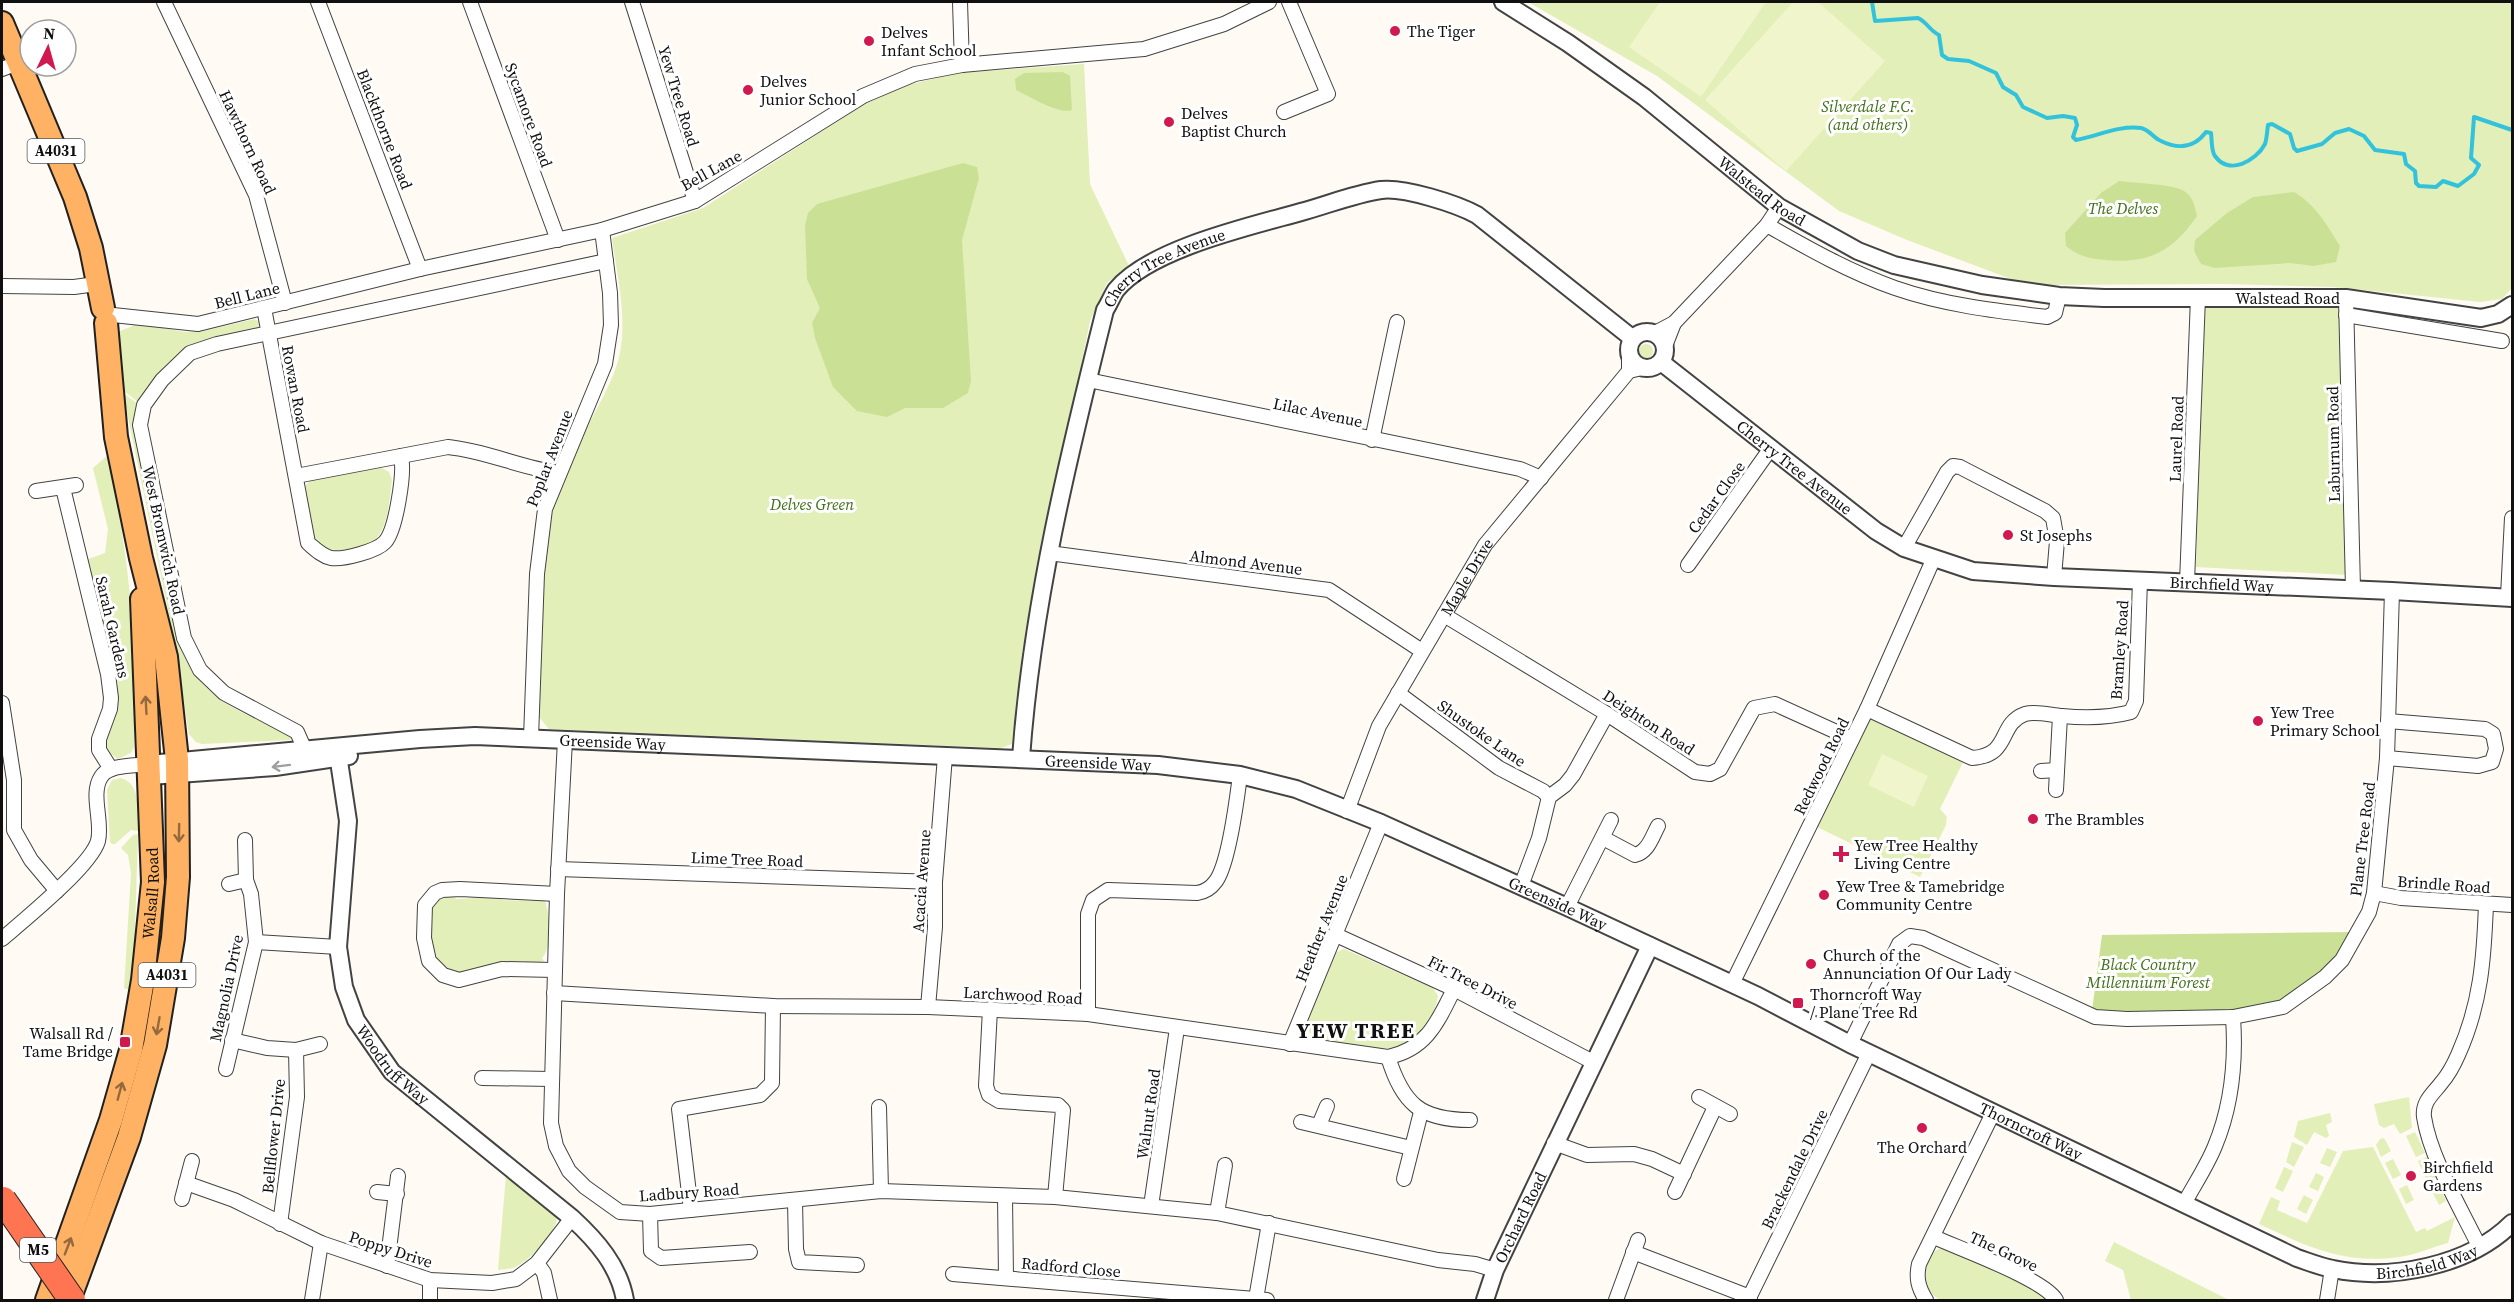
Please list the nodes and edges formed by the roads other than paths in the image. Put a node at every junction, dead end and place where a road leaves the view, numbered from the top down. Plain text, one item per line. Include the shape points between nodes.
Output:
1 (164, 2) edge
2 (318, 2) edge
3 (470, 2) edge
4 (632, 2) edge
5 (960, 2) edge
6 (1269, 2) edge
7 (1289, 2) edge
8 (1503, 2) edge
9 (2, 23) edge
10 (962, 65) junction
11 (10, 66) edge
12 (1284, 112) dead end
13 (695, 201) junction
14 (1779, 207) junction
15 (1767, 225) junction
16 (602, 230) junction
17 (558, 240) junction
18 (606, 261) junction
19 (420, 269) junction
20 (96, 284) junction
21 (2, 286) edge
22 (2059, 296) junction
23 (2198, 297) junction
24 (285, 303) junction
25 (2512, 304) edge
26 (2346, 306) junction
27 (264, 308) junction
28 (107, 315) junction
29 (2481, 318) junction
30 (1397, 322) dead end
31 (269, 334) junction
32 (2483, 337) junction
33 (2502, 341) dead end
34 (1660, 347) junction
35 (1633, 358) junction
36 (1088, 380) junction
37 (1372, 440) junction
38 (1771, 448) junction
39 (401, 456) junction
40 (559, 473) junction
41 (296, 476) junction
42 (1541, 478) junction
43 (36, 490) dead end
44 (2512, 518) edge
45 (1904, 548) junction
46 (1049, 553) junction
47 (141, 558) junction
48 (1933, 560) junction
49 (1688, 565) dead end
50 (2054, 578) junction
51 (2140, 580) junction
52 (2187, 583) junction
53 (2354, 589) junction
54 (2392, 591) junction
55 (2510, 597) edge
56 (1444, 615) junction
57 (1422, 651) junction
58 (1398, 693) junction
59 (2, 703) edge
60 (1867, 710) junction
61 (1607, 714) junction
62 (2060, 716) junction
63 (2388, 721) junction
64 (531, 738) junction
65 (1852, 739) junction
66 (565, 740) junction
67 (305, 750) junction
68 (338, 753) junction
69 (945, 756) junction
70 (1021, 758) junction
71 (2387, 758) junction
72 (178, 767) junction
73 (111, 769) junction
74 (150, 770) junction
75 (2057, 770) junction
76 (2041, 771) dead end
77 (1240, 775) junction
78 (2056, 790) dead end
79 (1549, 797) junction
80 (1347, 810) junction
81 (7, 813) edge
82 (1611, 820) dead end
83 (1381, 823) junction
84 (1658, 825) dead end
85 (1603, 838) junction
86 (245, 840) dead end
87 (558, 869) junction
88 (246, 880) junction
89 (935, 882) junction
90 (229, 884) dead end
91 (1521, 886) junction
92 (57, 891) junction
93 (2374, 893) junction
94 (557, 894) junction
95 (2486, 904) junction
96 (2512, 905) edge
97 (1567, 907) junction
98 (1336, 935) junction
99 (2, 939) edge
100 (256, 942) junction
101 (1650, 946) junction
102 (338, 947) junction
103 (555, 970) junction
104 (1732, 984) junction
105 (1454, 989) junction
106 (554, 993) junction
107 (773, 1006) junction
108 (928, 1007) junction
109 (990, 1010) junction
110 (1088, 1014) junction
111 (2232, 1017) junction
112 (1177, 1028) junction
113 (232, 1040) junction
114 (320, 1044) dead end
115 (1290, 1044) junction
116 (1850, 1044) junction
117 (296, 1050) junction
118 (1869, 1053) junction
119 (1388, 1057) junction
120 (1593, 1062) junction
121 (226, 1069) dead end
122 (482, 1078) dead end
123 (552, 1079) junction
124 (1699, 1097) dead end
125 (1327, 1106) dead end
126 (879, 1107) dead end
127 (1715, 1107) junction
128 (1421, 1112) junction
129 (1993, 1113) junction
130 (1730, 1114) dead end
131 (114, 1120) junction
132 (1470, 1120) dead end
133 (1301, 1122) dead end
134 (1319, 1125) junction
135 (1554, 1143) junction
136 (1412, 1148) junction
137 (192, 1161) dead end
138 (1225, 1165) dead end
139 (1684, 1174) junction
140 (398, 1176) dead end
141 (1404, 1179) dead end
142 (186, 1183) junction
143 (881, 1191) junction
144 (377, 1192) dead end
145 (1675, 1192) dead end
146 (397, 1194) junction
147 (1005, 1196) junction
148 (1055, 1197) junction
149 (182, 1198) dead end
150 (3, 1200) edge
151 (795, 1201) junction
152 (2184, 1204) junction
153 (1151, 1206) junction
154 (691, 1210) junction
155 (650, 1214) junction
156 (1217, 1214) junction
157 (572, 1218) junction
158 (1269, 1223) junction
159 (2512, 1223) edge
160 (280, 1224) junction
161 (1934, 1237) junction
162 (321, 1243) junction
163 (2479, 1246) junction
164 (750, 1251) dead end
165 (537, 1263) junction
166 (857, 1265) dead end
167 (387, 1266) junction
168 (2332, 1269) junction
169 (1495, 1270) junction
170 (953, 1275) dead end
171 (1006, 1278) junction
172 (430, 1280) junction
173 (1749, 1299) edge
174 (47, 1300) edge
175 (70, 1300) edge
176 (312, 1300) edge
177 (430, 1300) edge
178 (550, 1300) edge
179 (625, 1300) edge
180 (1262, 1300) edge
181 (1485, 1300) edge
182 (1616, 1300) edge
183 (1926, 1300) edge
184 (2056, 1300) edge
185 (2327, 1300) edge

1 - 24 street, Hawthorn Road via 256,195
2 - 19 street, Blackthorne Road
3 - 17 street, Sycamore Road
4 - 13 street, Yew Tree Road
5 - 10 street
6 - 10 street, Bell Lane via 1224,24 1144,49
7 - 12 street via 1328,94
8 - 14 street, Walstead Road via 1644,97
9 - 11 main road, West Bromwich Road / A4031
10 - 13 street, Bell Lane via 915,74 863,96
11 - 20 main road, West Bromwich Road / A4031 via 75,197 91,248
13 - 16 street, Bell Lane
14 - 15 street
14 - 22 street, Walstead Road via 1894,265 1982,285
15 - 22 street, Walstead Road via 1857,273 1930,298 2047,317 2055,313
15 - 34 street via 1674,323
16 - 17 street, Bell Lane
16 - 18 street, Poplar Avenue
17 - 19 street, Bell Lane
18 - 31 street
18 - 40 street, Poplar Avenue via 611,325 605,363
19 - 24 street, Bell Lane
20 - 21 street
20 - 28 main road, West Bromwich Road / A4031
22 - 23 street, Walstead Road
23 - 26 street, Walstead Road
23 - 52 street, Laurel Road
24 - 27 street, Bell Lane
25 - 29 street via 2498,314
26 - 29 street, Walstead Road
26 - 32 street
26 - 53 street, Laburnum Road
27 - 28 street, Bell Lane via 198,324
27 - 31 street, Rowan Road
28 - 47 main road, West Bromwich Road / A4031 via 116,437
29 - 32 street
30 - 37 street
31 - 41 street, Rowan Road
31 - 67 street, West Bromwich Road via 190,353 162,380 144,405 140,425 184,638 200,670 224,693 297,732
32 - 33 street
34 - 35 street via 1651,368
34 - 35 street via 1648,331 1638,333
34 - 38 street, Cherry Tree Avenue
35 - 36 street, Cherry Tree Avenue via 1477,216 1425,196 1382,189 1188,246 1137,273 1116,290 1105,310
35 - 42 street, Maple Drive
36 - 37 street, Lilac Avenue
36 - 46 street, Cherry Tree Avenue
37 - 42 street, Lilac Avenue via 1520,469
38 - 45 street, Cherry Tree Avenue via 1876,531
38 - 49 street, Cedar Close
39 - 40 street via 448,447 469,449
39 - 41 street
39 - 41 street, Rowan Road via 403,470 391,533 375,550 338,558 318,552 308,543
40 - 64 street, Poplar Avenue via 545,509 537,574
42 - 56 street, Maple Drive via 1485,545
43 - 73 street, Sarah Gardens via 70,487 108,674 110,710 99,750
44 - 55 street
45 - 48 street, Cherry Tree Avenue
45 - 50 street via 1947,472 1953,466 1960,467 2054,518
46 - 57 street, Almond Avenue via 1329,590
46 - 70 street, Cherry Tree Avenue via 1025,699
47 - 72 main road, West Bromwich Road / A4031 via 166,657
74 -> 47 main road, West Bromwich Road / A4031
48 - 50 street, Birchfield Way via 1973,571
48 - 60 street, Redwood Road
50 - 51 street, Birchfield Way
51 - 52 street, Birchfield Way
51 - 62 street, Bramley Road via 2136,701 2131,712
52 - 53 street, Birchfield Way
53 - 54 street, Birchfield Way
54 - 55 street, Birchfield Way
54 - 63 street, Plane Tree Road
56 - 57 street, Maple Drive
56 - 61 street, Deighton Road
57 - 58 street, Maple Drive
58 - 79 street, Shustoke Lane via 1498,768
58 - 80 street, Maple Drive via 1379,726
59 - 81 street via 14,780
60 - 62 street, Bramley Road via 1972,758 1985,757 1998,749 2012,721 2026,714
60 - 65 street, Redwood Road
61 - 65 street, Deighton Road via 1695,772 1710,774 1720,769 1754,708 1764,705 1775,704
61 - 79 street via 1573,775
62 - 75 street
63 - 71 street, Plane Tree Road
63 - 71 street via 2485,729 2493,734 2496,749 2492,762 2478,766
64 - 66 street, Greenside Way
64 - 68 street, Greenside Way via 420,738
65 - 104 street, Redwood Road
66 - 69 street, Greenside Way
66 - 87 street, Ladbury Road
67 - 68 street, Greenside Way
67 - 72 street, Greenside Way
68 -> 72 street, Greenside Way via 275,767
68 - 102 street, Woodruff Way via 348,821
69 - 70 street, Greenside Way
69 - 89 street, Acacia Avenue
70 - 77 street, Greenside Way via 1158,765
71 - 93 street, Plane Tree Road
72 - 74 street
72 -> 131 main road, Walsall Road / A4031 via 178,877 155,1045
73 - 74 street
73 - 92 street via 98,784 99,838 95,850
131 -> 74 main road, Walsall Road / A4031 via 149,935 153,882
75 - 76 street
75 - 78 street
77 - 80 street, Greenside Way via 1296,789
77 - 110 street via 1235,814 1219,875 1209,889 1108,890 1093,900 1088,922
79 - 91 street
80 - 83 street, Greenside Way
81 - 92 street via 31,860
82 - 85 street
83 - 91 street, Greenside Way
83 - 98 street, Heather Avenue
84 - 85 street via 1644,852 1635,855
85 - 97 street
86 - 88 street, Magnolia Drive
87 - 89 street, Lime Tree Road
87 - 94 street, Ladbury Road
88 - 90 street
88 - 100 street, Magnolia Drive
89 - 108 street, Acacia Avenue
91 - 97 street, Greenside Way
92 - 99 street
93 - 95 street, Brindle Road
93 - 111 street, Plane Tree Road via 2369,912 2342,960 2325,977 2283,1007
94 - 103 street, Ladbury Road
94 - 103 street via 442,890 425,905 424,938 429,961 443,975 459,980 502,969
95 - 96 street, Brindle Road
95 - 163 street via 2484,961 2472,1024 2457,1059 2428,1097 2424,1115 2434,1151
97 - 101 street, Greenside Way
98 - 105 street, Fir Tree Drive
98 - 115 street, Heather Avenue
100 - 102 street
100 - 113 street, Magnolia Drive
101 - 104 street, Greenside Way
101 - 120 street, Orchard Road
102 - 157 street, Woodruff Way via 344,987 356,1020 392,1072
103 - 106 street, Ladbury Road
104 - 116 street, Thorncroft Way
105 - 119 street via 1435,1028 1398,1055
105 - 120 street, Fir Tree Drive
106 - 107 street, Larchwood Road
106 - 123 street, Ladbury Road
107 - 108 street, Larchwood Road
107 - 154 street via 772,1083 760,1095 679,1109
108 - 109 street, Larchwood Road
109 - 110 street, Larchwood Road
109 - 148 street via 986,1086 989,1095 999,1101 1058,1105 1063,1110
110 - 112 street, Larchwood Road
111 - 116 street, Plane Tree Road via 2094,1017 1923,938 1910,936 1899,944
111 - 152 street via 2235,1053 2229,1100 2215,1146
112 - 115 street, Larchwood Road
112 - 153 street, Walnut Road
113 - 117 street
113 - 121 street, Magnolia Drive
114 - 117 street
115 - 119 street, Larchwood Road
116 - 118 street, Thorncroft Way
117 - 160 street, Bellflower Drive via 297,1097
118 - 129 street, Thorncroft Way
118 - 173 street, Brackendale Drive
119 - 128 street via 1408,1101
120 - 135 street, Orchard Road
122 - 123 street
123 - 155 street, Ladbury Road via 551,1123 556,1146 569,1171 620,1212
124 - 127 street
125 - 134 street
126 - 143 street
127 - 130 street
127 - 139 street
128 - 132 street via 1438,1118
128 - 136 street
129 - 152 street, Thorncroft Way
129 - 161 street
174 -> 131 main road, Walsall Road / A4031
131 - 175 main road, Walsall Road / A4031
133 - 134 street
134 - 136 street
135 - 139 street via 1587,1155 1634,1154
135 - 169 street, Orchard Road
136 - 141 street
137 - 142 street
138 - 156 street
139 - 145 street
140 - 146 street
142 - 149 street
142 - 160 street, Poppy Drive via 234,1200
143 - 147 street, Ladbury Road
143 - 151 street, Ladbury Road
144 - 146 street
146 - 167 street
147 - 148 street, Ladbury Road
147 - 171 street, Radford Close
148 - 153 street, Ladbury Road
150 - 175 highway, M5, bridge
151 - 154 street, Ladbury Road
151 - 166 street via 799,1262
152 - 168 street, Thorncroft Way via 2297,1258
153 - 156 street, Orchard Road
154 - 155 street, Ladbury Road
155 - 164 street via 651,1251 661,1258
156 - 158 street, Orchard Road
157 - 165 street, Poppy Drive
157 - 179 street, Woodruff Way via 596,1240 612,1263
158 - 169 street, Orchard Road
158 - 180 street
159 - 163 street, Birchfield Way
160 - 162 street, Poppy Drive
161 - 183 street via 1916,1276
161 - 184 street, The Grove via 2035,1282
162 - 167 street, Poppy Drive
162 - 176 street
163 - 168 street, Birchfield Way via 2454,1259 2413,1271 2360,1273
165 - 172 street, Poppy Drive via 516,1279 492,1283
165 - 178 street via 544,1273
167 - 172 street, Poppy Drive
168 - 185 street
169 - 181 street
170 - 171 street, Radford Close
171 - 180 street, Radford Close
172 - 177 street
173 - 182 street via 1636,1246

